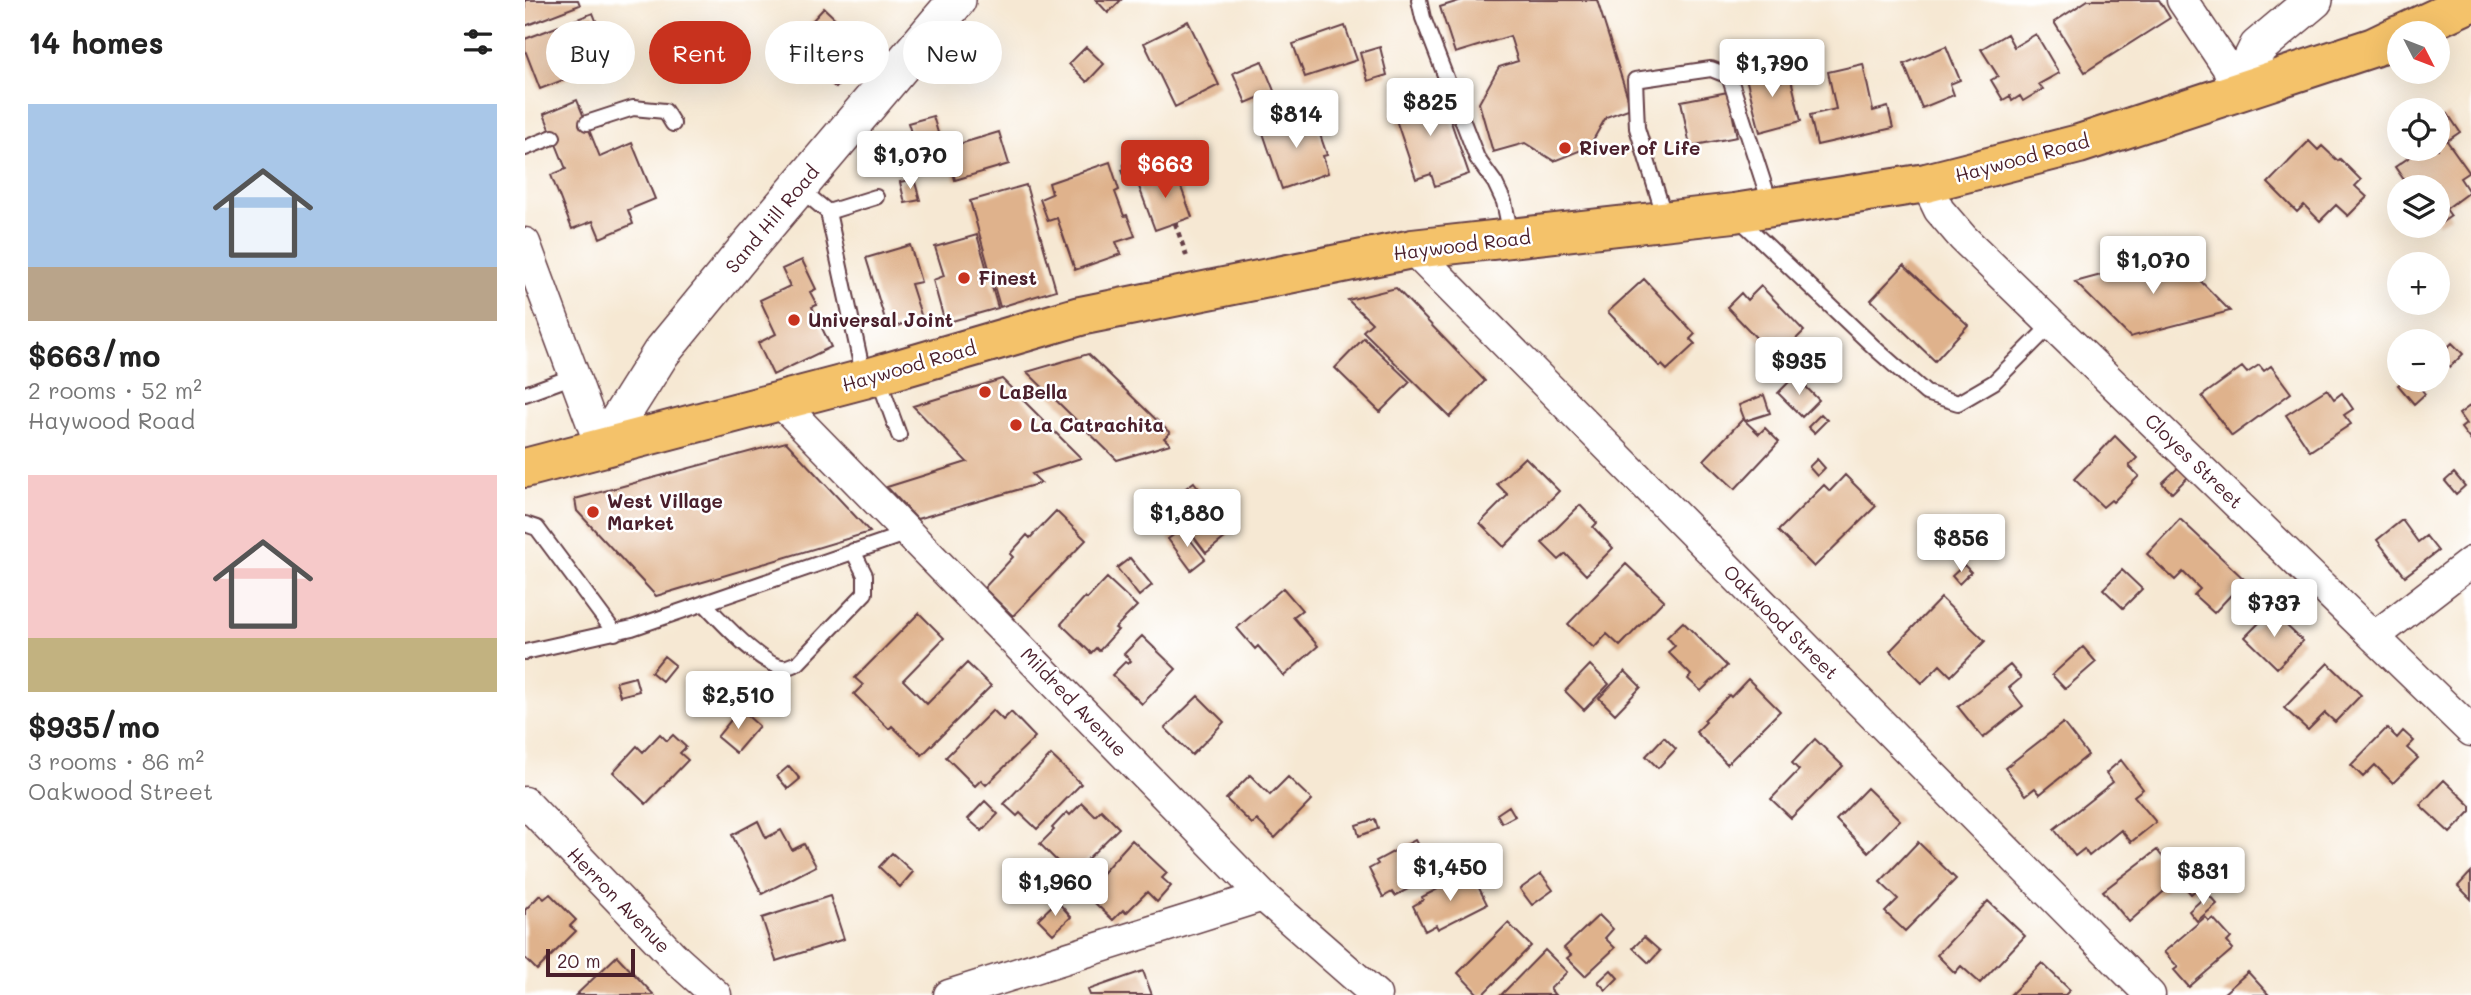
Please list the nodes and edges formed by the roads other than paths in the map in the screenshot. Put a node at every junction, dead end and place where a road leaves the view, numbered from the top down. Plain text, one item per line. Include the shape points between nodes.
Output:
1 (957, 0) edge
2 (1419, 0) edge
3 (2182, 0) edge
4 (2314, 0) edge
5 (2471, 2) edge
6 (2429, 21) edge
7 (2387, 41) edge
8 (2236, 92) junction
9 (587, 123) dead end
10 (673, 124) dead end
11 (553, 137) dead end
12 (525, 148) edge
13 (1926, 183) junction
14 (798, 187) junction
15 (876, 197) dead end
16 (1771, 208) junction
17 (828, 212) junction
18 (1734, 213) junction
19 (1666, 221) junction
20 (1511, 238) junction
21 (525, 243) edge
22 (1412, 249) junction
23 (2052, 324) junction
24 (574, 376) junction
25 (871, 377) junction
26 (525, 394) edge
27 (780, 402) junction
28 (899, 435) dead end
29 (601, 448) junction
30 (525, 468) edge
31 (525, 524) edge
32 (908, 533) junction
33 (853, 551) junction
34 (2471, 562) edge
35 (704, 603) junction
36 (615, 633) junction
37 (2374, 637) junction
38 (525, 652) edge
39 (2471, 732) edge
40 (525, 802) edge
41 (1263, 896) junction
42 (716, 995) edge
43 (949, 995) edge
44 (1376, 995) edge
45 (2150, 995) edge

1 - 14 street, Sand Hill Road
2 - 20 lane via 1477,158 1504,202
3 - 8 street via 2227,67
4 - 8 street via 2258,47
5 - 6 main road, Haywood Road
7 - 8 main road, Haywood Road
8 - 13 main road, Haywood Road via 2079,144
9 - 10 lane via 633,108 665,111
11 - 12 lane
13 - 16 main road, Haywood Road
13 - 23 street, Cloyes Street via 1939,210 1963,237
14 - 17 lane
14 - 29 street, Sand Hill Road via 661,353
15 - 17 lane
16 - 18 main road, Haywood Road
16 - 19 lane via 1729,76 1711,69 1635,80 1637,128
17 - 25 lane
18 - 19 main road, Haywood Road
18 - 23 lane via 1926,393 1958,404 1994,382
19 - 20 main road, Haywood Road
20 - 22 main road, Haywood Road
21 - 24 street
22 - 25 main road, Haywood Road via 1080,316
22 - 45 street, Oakwood Street
23 - 37 street, Cloyes Street
24 - 26 lane
24 - 29 street
25 - 27 main road, Haywood Road
25 - 28 lane
27 - 29 main road, Haywood Road
27 - 32 street, Mildred Avenue
29 - 30 main road, Haywood Road
31 - 36 lane via 537,528
32 - 33 lane
32 - 41 street, Mildred Avenue
33 - 35 lane
33 - 35 lane via 865,575 865,593 798,663 786,667 771,663 735,636
34 - 37 street
35 - 36 lane
36 - 38 lane
37 - 39 street, Cloyes Street
40 - 42 street, Herron Avenue
41 - 43 street
41 - 44 street, Mildred Avenue

